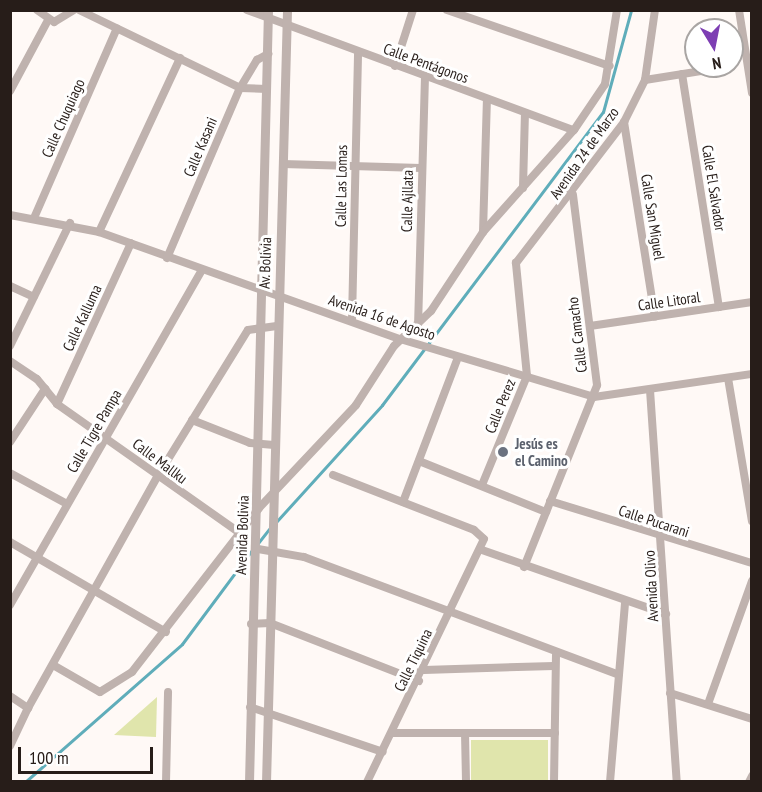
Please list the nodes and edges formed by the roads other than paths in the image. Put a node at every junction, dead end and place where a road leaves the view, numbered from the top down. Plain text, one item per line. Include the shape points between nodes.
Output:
1 (37, 10) edge
2 (76, 10) edge
3 (247, 10) edge
4 (287, 10) edge
5 (413, 10) edge
6 (447, 10) edge
7 (617, 10) edge
8 (655, 10) edge
9 (739, 10) edge
10 (268, 15) edge
11 (48, 20) junction
12 (287, 27) junction
13 (117, 28) junction
14 (358, 53) junction
15 (268, 54) junction
16 (180, 58) junction
17 (749, 63) edge
18 (395, 66) junction
19 (610, 66) junction
20 (682, 74) joint
21 (425, 76) junction
22 (645, 80) junction
23 (240, 88) junction
24 (267, 89) junction
25 (10, 91) edge
26 (752, 93) edge
27 (487, 99) junction
28 (525, 113) junction
29 (624, 122) junction
30 (574, 130) junction
31 (283, 164) junction
32 (354, 166) junction
33 (421, 168) junction
34 (523, 188) junction
35 (573, 195) junction
36 (10, 215) edge
37 (34, 218) junction
38 (69, 223) junction
39 (99, 232) junction
40 (483, 232) junction
41 (130, 243) junction
42 (167, 258) junction
43 (516, 263) joint
44 (201, 271) junction
45 (10, 286) edge
46 (261, 290) junction
47 (279, 296) junction
48 (34, 297) junction
49 (752, 302) edge
50 (719, 307) junction
51 (655, 317) junction
52 (352, 320) junction
53 (259, 326) junction
54 (278, 326) junction
55 (590, 326) junction
56 (418, 327) junction
57 (400, 339) junction
58 (10, 346) edge
59 (458, 357) junction
60 (10, 361) edge
61 (752, 374) edge
62 (527, 376) junction
63 (728, 378) junction
64 (45, 389) junction
65 (650, 390) junction
66 (594, 397) junction
67 (57, 404) junction
68 (192, 420) junction
69 (105, 438) junction
70 (11, 439) edge
71 (259, 445) junction
72 (274, 446) junction
73 (419, 461) junction
74 (10, 473) edge
75 (159, 474) junction
76 (333, 475) dead end
77 (482, 485) junction
78 (271, 495) junction
79 (550, 501) junction
80 (403, 502) junction
81 (67, 504) junction
82 (259, 508) junction
83 (546, 512) junction
84 (752, 521) edge
85 (240, 533) junction
86 (662, 539) junction
87 (10, 542) edge
88 (270, 544) junction
89 (258, 549) junction
90 (482, 550) junction
91 (36, 558) junction
92 (752, 564) edge
93 (524, 567) junction
94 (752, 581) edge
95 (95, 591) junction
96 (625, 603) junction
97 (10, 605) edge
98 (452, 614) junction
99 (666, 614) junction
100 (270, 623) junction
101 (251, 624) junction
102 (166, 632) junction
103 (555, 655) junction
104 (53, 665) junction
105 (554, 666) junction
106 (424, 670) junction
107 (619, 675) junction
108 (418, 681) junction
109 (168, 692) dead end
110 (670, 693) junction
111 (10, 696) edge
112 (708, 704) junction
113 (250, 707) junction
114 (28, 708) junction
115 (268, 709) junction
116 (752, 719) edge
117 (392, 733) junction
118 (465, 733) junction
119 (555, 733) junction
120 (10, 746) edge
121 (383, 752) junction
122 (752, 776) edge
123 (166, 782) edge
124 (249, 782) edge
125 (266, 782) edge
126 (368, 782) edge
127 (466, 782) edge
128 (554, 782) edge
129 (610, 782) edge
130 (677, 782) edge
131 (749, 782) edge

1 - 11 street
2 - 11 street via 61,21
2 - 13 street
3 - 10 street, Calle Pentágonos
4 - 12 street, Av. Bolivia
5 - 18 street
6 - 19 street
7 - 19 street
8 - 22 street, Avenida 24 de Marzo
9 - 17 street
10 - 12 street, Calle Pentágonos
10 - 15 street, Av. Bolivia
11 - 25 street
12 - 14 street, Calle Pentágonos
12 - 31 street, Av. Bolivia
13 - 16 street
13 - 37 street, Calle Chuquiago
14 - 18 street, Calle Pentágonos
14 - 32 street, Calle Las Lomas
15 - 23 street, Calle Kasani via 257,60
15 - 24 street, Av. Bolivia
16 - 23 street
16 - 39 street
17 - 26 street
18 - 21 street, Calle Pentágonos
19 - 30 street via 598,98
20 - 22 street
20 - 50 street, Calle El Salvador
21 - 27 street, Calle Pentágonos
21 - 33 street, Calle Ajllata
22 - 29 street, Avenida 24 de Marzo
23 - 24 street
23 - 42 street, Calle Kasani
24 - 46 street, Av. Bolivia
27 - 28 street, Calle Pentágonos
27 - 40 street
28 - 30 street, Calle Pentágonos
28 - 34 street
29 - 35 street, Avenida 24 de Marzo
29 - 51 street, Calle San Miguel
30 - 34 street
31 - 32 street
31 - 47 street, Av. Bolivia
32 - 33 street
32 - 52 street, Calle Las Lomas
33 - 56 street, Calle Ajllata
34 - 40 street
35 - 43 street, Avenida 24 de Marzo
35 - 55 street, Calle Camacho
36 - 37 street, Avenida 16 de Agosto
37 - 38 street, Avenida 16 de Agosto
38 - 39 street, Avenida 16 de Agosto
38 - 48 street
39 - 41 street, Avenida 16 de Agosto
40 - 56 street
41 - 42 street, Avenida 16 de Agosto
41 - 67 street, Calle Kalluma
42 - 44 street, Avenida 16 de Agosto
43 - 62 street, Calle Perez
44 - 46 street, Avenida 16 de Agosto
44 - 69 street, Calle Tigre Pampa
45 - 48 street
46 - 47 street, Avenida 16 de Agosto
46 - 53 street, Avenida Bolivia
47 - 52 street, Avenida 16 de Agosto
47 - 54 street, Av. Bolivia
48 - 58 street
49 - 50 street, Calle Litoral
50 - 51 street, Calle Litoral
51 - 55 street, Calle Litoral
52 - 57 street, Avenida 16 de Agosto
53 - 54 street
53 - 68 street via 248,330
53 - 71 street, Avenida Bolivia
54 - 72 street, Av. Bolivia
55 - 66 street, Calle Camacho
56 - 57 street
57 - 59 street, Avenida 16 de Agosto
57 - 78 street via 356,405
59 - 62 street, Avenida 16 de Agosto
59 - 73 street
60 - 64 street, Calle Mallku
61 - 63 street, Avenida 16 de Agosto
62 - 66 street, Avenida 16 de Agosto
62 - 77 street, Calle Perez
63 - 65 street, Avenida 16 de Agosto
63 - 84 street
64 - 67 street, Calle Mallku
64 - 70 street
65 - 66 street, Avenida 16 de Agosto
65 - 86 street, Avenida Olivo
66 - 79 street, Calle Camacho
67 - 69 street, Calle Mallku
68 - 71 street
68 - 75 street
69 - 75 street, Calle Mallku
69 - 81 street, Calle Tigre Pampa
71 - 72 street
71 - 82 street, Avenida Bolivia
72 - 78 street, Av. Bolivia
73 - 77 street
73 - 80 street
74 - 81 street
75 - 85 street, Calle Mallku
75 - 95 street
76 - 80 street
77 - 83 street
78 - 82 street
78 - 88 street, Av. Bolivia
79 - 83 street, Calle Camacho
79 - 86 street, Calle Pucarani
80 - 90 street via 479,532
81 - 91 street, Calle Tigre Pampa
82 - 85 street
82 - 89 street, Avenida Bolivia
83 - 93 street, Calle Camacho
85 - 102 street
86 - 92 street, Calle Pucarani
86 - 99 street, Avenida Olivo
87 - 91 street
88 - 89 street
88 - 98 street
88 - 100 street, Avenida Bolivia
89 - 101 street, Avenida Bolivia
90 - 93 street
90 - 98 street, Calle Tiquina
91 - 95 street
91 - 97 street, Calle Tigre Pampa
93 - 96 street
94 - 112 street
95 - 102 street
95 - 104 street
96 - 99 street
96 - 107 street
98 - 103 street
98 - 106 street, Calle Tiquina
99 - 110 street, Avenida Olivo
100 - 101 street
100 - 108 street
100 - 115 street, Avenida Bolivia
101 - 113 street, Avenida Bolivia
102 - 104 street via 107,692
103 - 105 street
103 - 107 street
104 - 114 street
105 - 106 street
105 - 119 street
106 - 108 street, Calle Tiquina
107 - 129 street
108 - 117 street, Calle Tiquina
109 - 123 street
110 - 112 street
110 - 130 street, Avenida Olivo
111 - 114 street
112 - 116 street
113 - 115 street
113 - 124 street, Avenida Bolivia
114 - 120 street
115 - 121 street
115 - 125 street, Avenida Bolivia
117 - 118 street
117 - 121 street, Calle Tiquina
118 - 119 street
118 - 127 street
119 - 128 street
121 - 126 street, Calle Tiquina
122 - 131 street

